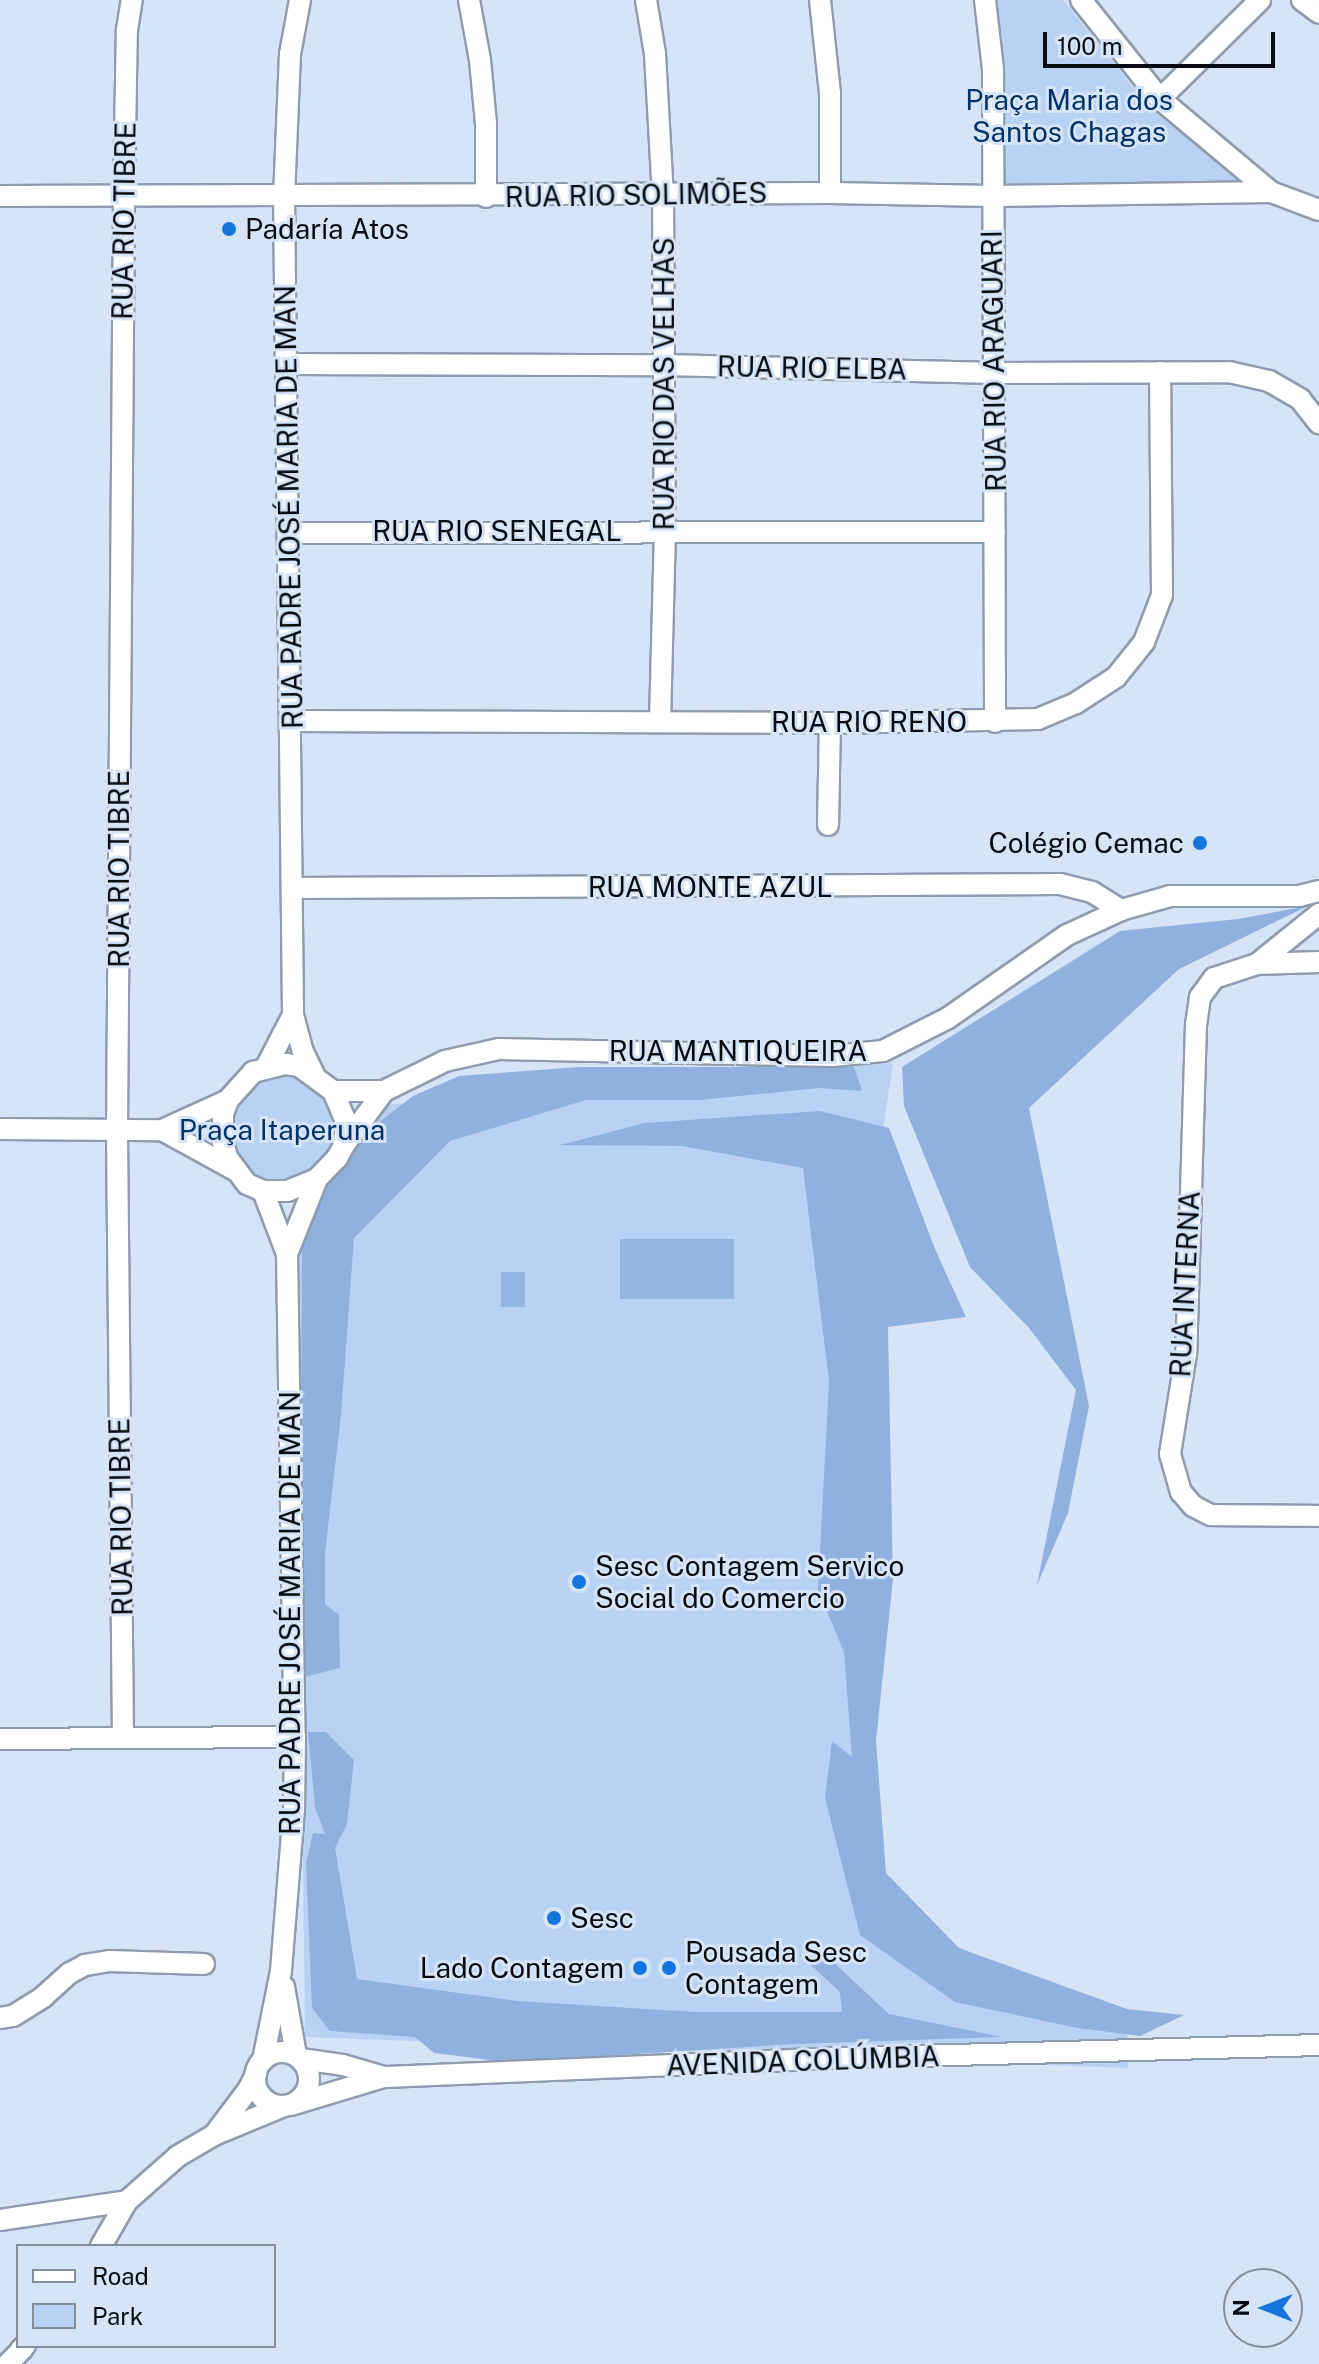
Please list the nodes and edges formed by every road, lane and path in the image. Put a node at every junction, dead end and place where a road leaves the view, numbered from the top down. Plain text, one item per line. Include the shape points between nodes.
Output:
1 (132, 0) edge
2 (300, 0) edge
3 (469, 0) edge
4 (646, 0) edge
5 (820, 0) edge
6 (985, 0) edge
7 (1081, 0) edge
8 (1260, 0) edge
9 (1302, 0) edge
10 (1319, 13) edge
11 (1160, 99) junction
12 (1271, 192) junction
13 (830, 193) junction
14 (124, 194) junction
15 (284, 195) junction
16 (663, 195) junction
17 (0, 196) edge
18 (992, 196) junction
19 (486, 197) junction
20 (1319, 210) edge
21 (287, 364) junction
22 (665, 365) junction
23 (1160, 372) junction
24 (996, 373) junction
25 (1319, 423) edge
26 (665, 530) junction
27 (995, 532) junction
28 (288, 533) junction
29 (292, 721) junction
30 (660, 721) junction
31 (995, 722) junction
32 (830, 723) junction
33 (828, 825) dead end
34 (293, 888) junction
35 (1309, 894) edge
36 (1319, 905) edge
37 (1121, 910) junction
38 (1319, 914) edge
39 (1319, 962) edge
40 (1257, 964) junction
41 (293, 1015) junction
42 (266, 1067) junction
43 (314, 1075) junction
44 (333, 1091) junction
45 (384, 1091) junction
46 (228, 1100) junction
47 (0, 1129) edge
48 (162, 1130) junction
49 (117, 1131) junction
50 (344, 1145) junction
51 (235, 1170) junction
52 (317, 1179) junction
53 (263, 1191) junction
54 (287, 1254) junction
55 (1319, 1516) edge
56 (295, 1737) junction
57 (123, 1738) junction
58 (0, 1739) edge
59 (204, 1964) dead end
60 (281, 1971) junction
61 (0, 2018) edge
62 (1319, 2045) edge
63 (298, 2057) junction
64 (260, 2067) junction
65 (384, 2077) junction
66 (288, 2106) junction
67 (214, 2135) junction
68 (127, 2201) junction
69 (0, 2220) edge
70 (102, 2244) edge
71 (23, 2348) edge
72 (8, 2364) edge

1 - 14 street, RUA RIO TIBRE
2 - 15 street, RUA PADRE JOSÉ MARIA DE MAN via 290,54
3 - 19 street via 486,124
4 - 16 street, RUA RIO DAS VELHAS via 655,54
5 - 13 street via 830,93
6 - 18 street, RUA RIO ARAGUARI via 993,69
7 - 11 street
8 - 11 street
9 - 10 street
11 - 12 street
12 - 18 street, RUA RIO SOLIMÕES
12 - 20 street
13 - 16 street, RUA RIO SOLIMÕES
13 - 18 street, RUA RIO SOLIMÕES
14 - 15 street, RUA RIO SOLIMÕES
14 - 17 street, RUA RIO SOLIMÕES
14 - 49 street, RUA RIO TIBRE
15 - 19 street, RUA RIO SOLIMÕES
15 - 21 street, RUA PADRE JOSÉ MARIA DE MAN
16 - 19 street, RUA RIO SOLIMÕES
16 - 22 street, RUA RIO DAS VELHAS
18 - 24 street, RUA RIO ARAGUARI
21 - 22 street, RUA RIO ELBA
21 - 28 street, RUA PADRE JOSÉ MARIA DE MAN
22 - 24 street, RUA RIO ELBA
22 - 26 street, RUA RIO DAS VELHAS
23 - 24 street, RUA RIO ELBA
23 - 25 street, RUA RIO ELBA via 1229,372 1269,381 1300,399
23 - 31 street, RUA RIO RENO via 1162,595 1144,642 1116,677 1076,703 1038,719
24 - 27 street, RUA RIO ARAGUARI
26 - 27 street, RUA RIO SENEGAL
26 - 28 street, RUA RIO SENEGAL
26 - 30 street, RUA RIO DAS VELHAS
27 - 31 street, RUA RIO ARAGUARI
28 - 29 street, RUA PADRE JOSÉ MARIA DE MAN
29 - 30 street, RUA RIO RENO
29 - 34 street, RUA PADRE JOSÉ MARIA DE MAN
30 - 32 street, RUA RIO RENO
31 - 32 street, RUA RIO RENO
32 - 33 street
34 - 37 street, RUA MONTE AZUL via 1060,884 1092,892
34 - 41 street, RUA PADRE JOSÉ MARIA DE MAN
35 - 36 street, RUA MANTIQUEIRA
35 - 37 street, RUA MANTIQUEIRA via 1170,896
37 - 45 street, RUA MANTIQUEIRA via 1067,935 948,1018 883,1051 833,1056 499,1049 445,1061
38 - 40 street, RUA INTERNA
39 - 40 street, RUA INTERNA
40 - 55 street, RUA INTERNA via 1214,978 1197,1010 1186,1354 1170,1454 1181,1492 1211,1515
41 - 42 street, RUA PADRE JOSÉ MARIA DE MAN
41 - 43 street, RUA PADRE JOSÉ MARIA DE MAN
42 - 43 street via 299,1066
42 - 46 street via 253,1072
43 - 44 street
44 - 45 street, RUA MANTIQUEIRA
44 - 50 street via 346,1122
45 - 50 street, RUA MANTIQUEIRA
46 - 48 street
46 - 51 street via 223,1142
47 - 49 street
48 - 49 street
48 - 51 street
49 - 57 street, RUA RIO TIBRE
50 - 52 street
51 - 53 street
52 - 53 street via 287,1191
52 - 54 street, RUA PADRE JOSÉ MARIA DE MAN
53 - 54 street, RUA PADRE JOSÉ MARIA DE MAN
54 - 56 street, RUA PADRE JOSÉ MARIA DE MAN
56 - 57 street
56 - 60 street, RUA PADRE JOSÉ MARIA DE MAN
57 - 58 street
59 - 61 street via 85,1965 33,2004
60 - 63 street, RUA PADRE JOSÉ MARIA DE MAN
60 - 64 street, RUA PADRE JOSÉ MARIA DE MAN
62 - 65 street, AVENIDA COLÚMBIA
63 - 64 street via 275,2053
63 - 65 street
63 - 66 street via 306,2067 308,2087
64 - 66 street via 262,2097
64 - 67 street, RUA PADRE JOSÉ MARIA DE MAN
65 - 66 street, AVENIDA COLÚMBIA
66 - 67 street
67 - 68 street via 178,2156
68 - 69 street
68 - 70 street
71 - 72 street

